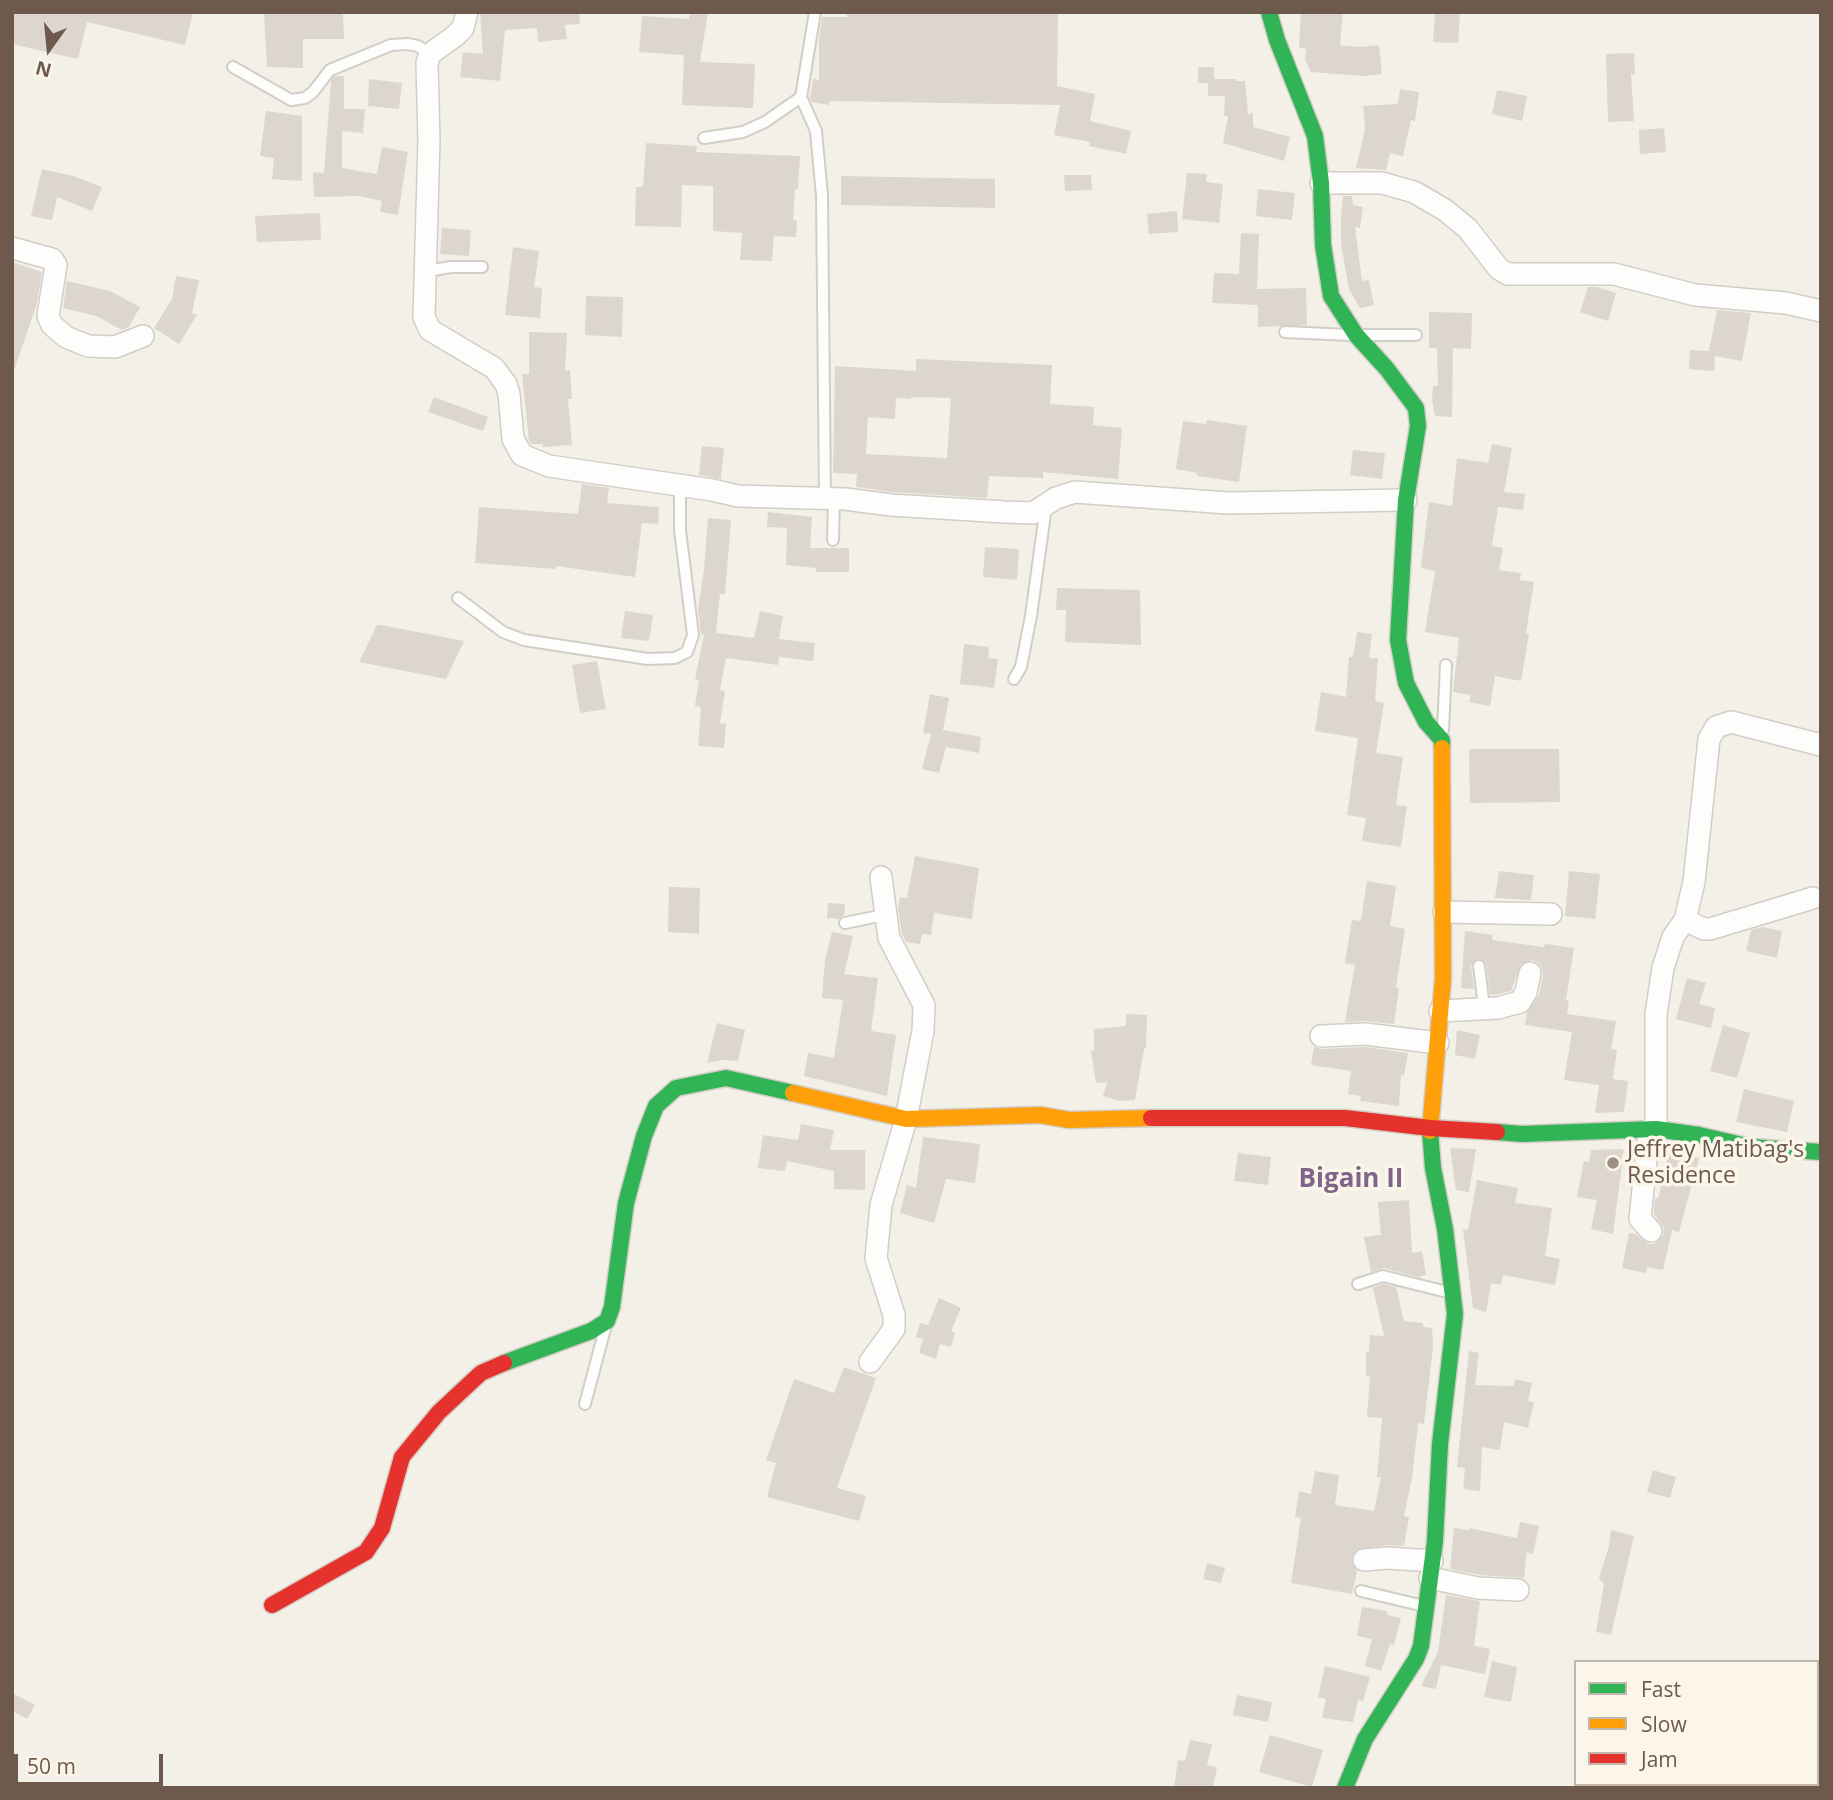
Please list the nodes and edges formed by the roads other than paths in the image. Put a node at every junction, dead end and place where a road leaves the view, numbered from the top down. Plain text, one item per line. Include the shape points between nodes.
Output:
1 (467, 12) edge
2 (815, 12) edge
3 (1269, 12) edge
4 (430, 54) junction
5 (233, 66) dead end
6 (801, 97) junction
7 (704, 138) dead end
8 (1321, 183) junction
9 (12, 248) edge
10 (482, 267) dead end
11 (427, 271) junction
12 (1821, 311) edge
13 (1285, 332) dead end
14 (1356, 335) junction
15 (1416, 335) dead end
16 (143, 336) dead end
17 (680, 486) junction
18 (830, 499) junction
19 (1406, 500) junction
20 (1046, 506) junction
21 (833, 540) dead end
22 (458, 598) dead end
23 (1446, 665) dead end
24 (1014, 679) dead end
25 (1442, 740) junction
26 (1821, 745) edge
27 (881, 877) dead end
28 (1812, 898) dead end
29 (1444, 912) junction
30 (1551, 914) dead end
31 (884, 915) junction
32 (1685, 920) junction
33 (845, 923) dead end
34 (1479, 966) dead end
35 (1530, 973) dead end
36 (1484, 1007) junction
37 (1440, 1011) junction
38 (1321, 1036) dead end
39 (1438, 1043) junction
40 (905, 1119) junction
41 (1430, 1128) junction
42 (1652, 1129) junction
43 (1821, 1152) edge
44 (1651, 1231) dead end
45 (1358, 1284) dead end
46 (1453, 1294) junction
47 (607, 1321) junction
48 (870, 1362) dead end
49 (585, 1404) dead end
50 (1364, 1560) dead end
51 (1431, 1570) junction
52 (1518, 1590) dead end
53 (1361, 1591) dead end
54 (272, 1605) dead end
55 (1426, 1607) junction
56 (1345, 1788) edge

1 - 4 street via 463,28
2 - 6 lane
3 - 8 street via 1315,135
4 - 5 lane via 418,46 391,45 330,69 313,92 291,100
4 - 11 street
6 - 7 lane via 743,132
6 - 18 lane via 816,131 822,196
8 - 12 street via 1382,183 1414,192 1468,229 1508,274 1614,274 1695,295 1786,303
8 - 14 street via 1323,244 1332,296
9 - 16 street via 52,259 56,265 48,317 66,337 88,346 115,347
10 - 11 lane
11 - 17 street via 424,317 430,330 494,368 506,384 513,439 522,455 549,466
13 - 14 lane
14 - 15 lane
14 - 19 street via 1416,408 1418,426
17 - 18 street via 738,496
17 - 22 lane via 680,530 693,635 687,652 675,658 648,659 524,640 503,632
18 - 20 street via 1034,513
18 - 21 lane
19 - 20 street via 1228,503 1075,492
19 - 25 street via 1398,640 1406,683 1426,722
20 - 24 lane via 1031,616 1021,667
23 - 25 lane
25 - 29 street
26 - 32 street via 1731,722 1716,727 1709,739 1694,882
27 - 31 street
28 - 32 street via 1710,929
29 - 30 street
29 - 37 street
31 - 33 lane
31 - 40 street via 889,938 924,1005
32 - 42 street via 1673,937 1663,968 1656,1014
34 - 36 lane
35 - 36 street via 1520,1002
36 - 37 street
37 - 39 street
38 - 39 street via 1365,1034
39 - 41 street
40 - 41 street via 1040,1115 1069,1119 1345,1118
40 - 47 street via 726,1078 676,1088 656,1106 644,1136 626,1203
40 - 48 street via 881,1205 876,1258 894,1329
41 - 42 street via 1522,1134
41 - 46 street
42 - 43 street via 1751,1147
42 - 44 street via 1640,1219
45 - 46 lane via 1382,1276
46 - 51 street via 1455,1314
47 - 49 lane
47 - 54 street via 481,1373 439,1412 402,1457 382,1528 366,1552
50 - 51 street via 1388,1558
51 - 52 street via 1478,1588
51 - 55 street
53 - 55 lane
55 - 56 street via 1416,1659 1366,1739

